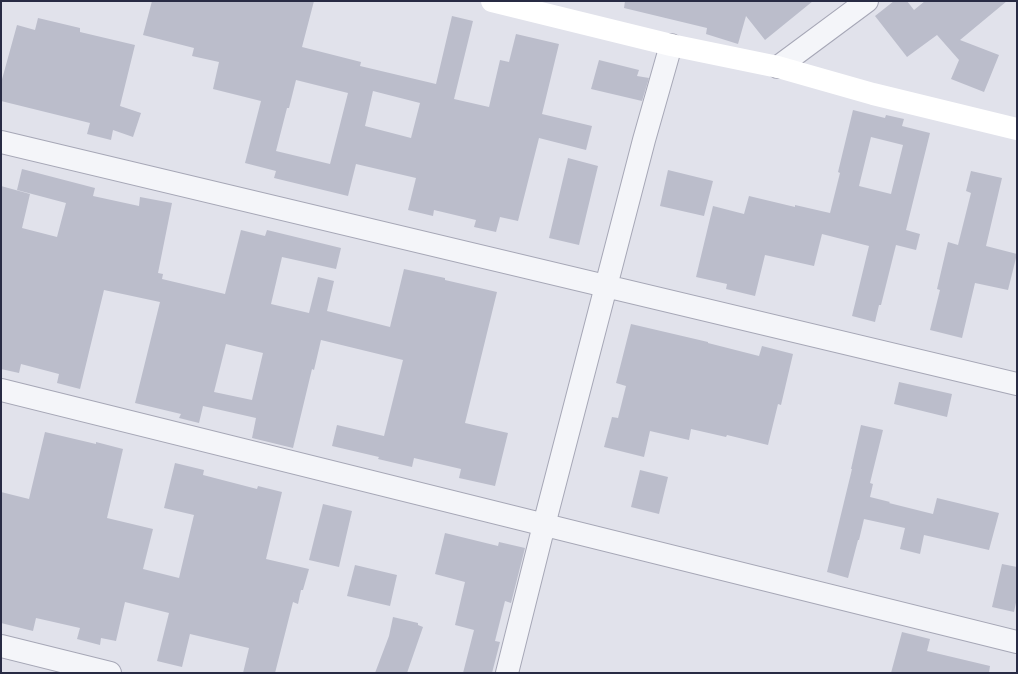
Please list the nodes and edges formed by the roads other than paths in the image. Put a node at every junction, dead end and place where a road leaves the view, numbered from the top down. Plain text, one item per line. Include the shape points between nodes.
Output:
1 (492, 1) edge
2 (867, 1) edge
3 (671, 45) junction
4 (778, 67) junction
5 (1017, 129) edge
6 (1, 142) edge
7 (606, 286) junction
8 (1017, 384) edge
9 (1, 390) edge
10 (544, 525) junction
11 (1017, 642) edge
12 (1, 646) edge
13 (110, 673) edge
14 (507, 673) edge

1 - 3 street
2 - 4 street
3 - 4 street
3 - 7 street
4 - 5 street via 873,94
6 - 7 street
7 - 8 street
7 - 10 street
9 - 10 street
10 - 11 street
10 - 14 street
12 - 13 street

